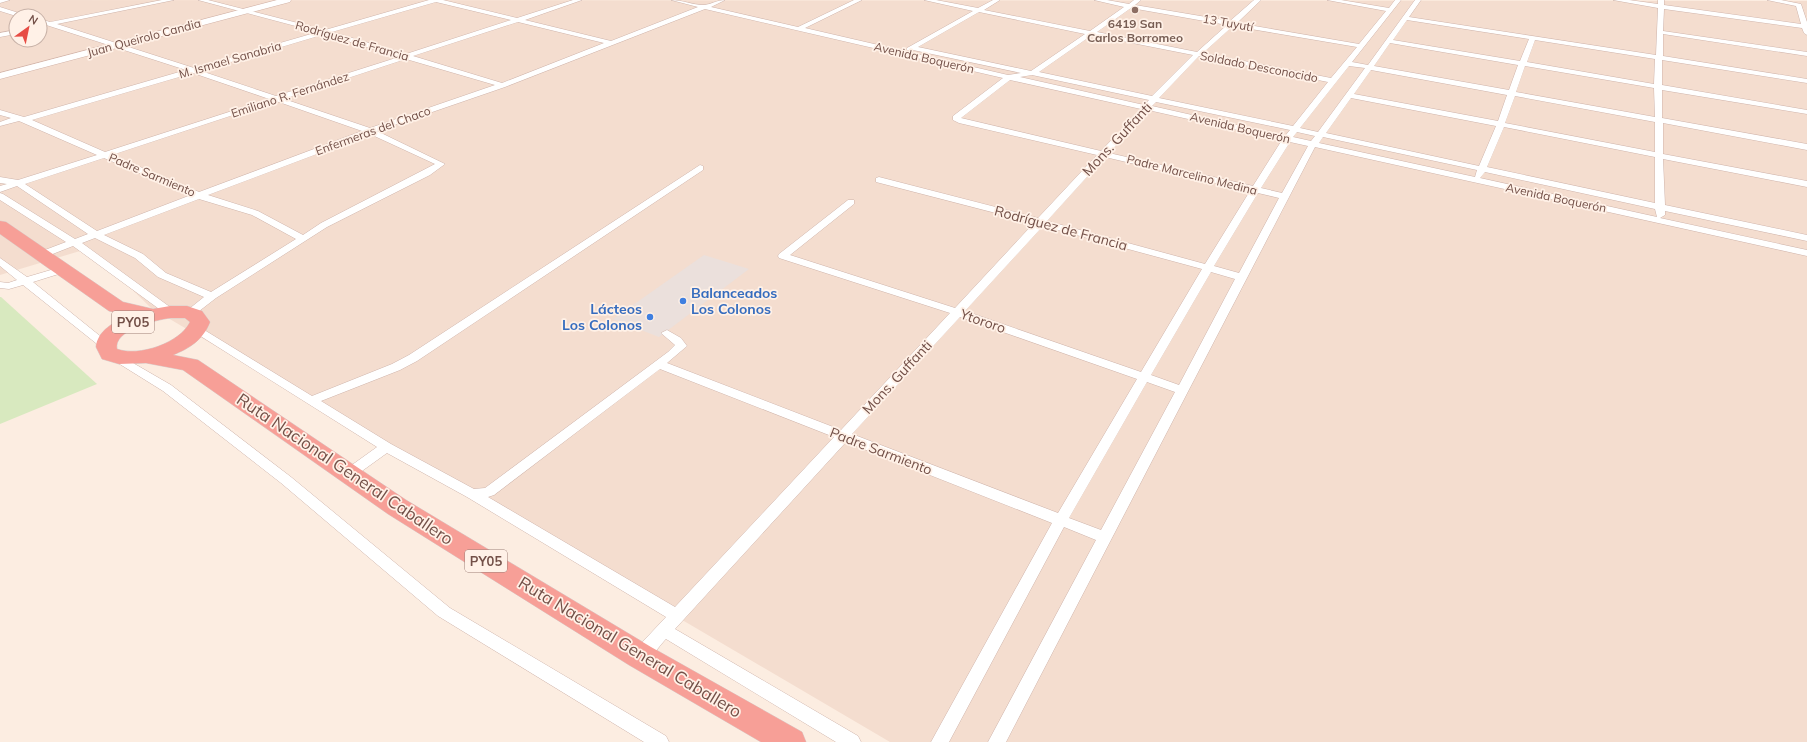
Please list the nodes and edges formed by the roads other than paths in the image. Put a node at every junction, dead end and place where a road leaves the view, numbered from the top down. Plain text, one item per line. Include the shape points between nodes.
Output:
1 (7, 0) edge
2 (172, 0) edge
3 (201, 0) edge
4 (287, 0) edge
5 (436, 0) edge
6 (579, 0) edge
7 (674, 0) edge
8 (692, 0) edge
9 (722, 0) edge
10 (859, 0) edge
11 (927, 0) edge
12 (997, 0) edge
13 (1097, 0) edge
14 (1138, 0) edge
15 (1258, 0) edge
16 (1330, 0) edge
17 (1398, 0) edge
18 (1418, 0) edge
19 (1616, 0) edge
20 (1770, 0) edge
21 (1789, 0) edge
22 (0, 1) edge
23 (1660, 3) edge
24 (1807, 3) edge
25 (709, 5) junction
26 (1130, 6) junction
27 (980, 10) junction
28 (1391, 10) junction
29 (245, 11) junction
30 (1405, 18) junction
31 (520, 20) junction
32 (48, 23) edge
33 (51, 24) junction
34 (1233, 24) junction
35 (48, 25) edge
36 (808, 25) junction
37 (800, 29) junction
38 (1806, 29) edge
39 (324, 32) junction
40 (1660, 32) junction
41 (1090, 34) junction
42 (1534, 38) junction
43 (1388, 41) junction
44 (612, 43) junction
45 (119, 44) junction
46 (1360, 46) junction
47 (912, 47) junction
48 (901, 53) junction
49 (1197, 54) junction
50 (1807, 54) edge
51 (408, 57) junction
52 (1659, 58) junction
53 (1346, 63) junction
54 (1522, 63) junction
55 (1369, 67) junction
56 (193, 70) junction
57 (1033, 73) junction
58 (0, 76) edge
59 (1009, 77) junction
60 (1333, 81) junction
61 (1807, 82) edge
62 (502, 85) junction
63 (1658, 87) junction
64 (1513, 93) junction
65 (1349, 95) junction
66 (278, 99) junction
67 (1151, 102) junction
68 (0, 112) edge
69 (1807, 112) edge
70 (21, 120) junction
71 (1660, 120) junction
72 (0, 124) edge
73 (1500, 125) junction
74 (370, 131) junction
75 (1290, 134) junction
76 (1316, 140) junction
77 (1807, 147) edge
78 (1104, 154) junction
79 (107, 155) junction
80 (1660, 155) junction
81 (700, 168) dead end
82 (1482, 169) junction
83 (0, 180) edge
84 (879, 180) dead end
85 (1476, 180) junction
86 (18, 184) junction
87 (1807, 184) edge
88 (0, 189) edge
89 (1255, 190) junction
90 (0, 196) edge
91 (200, 196) junction
92 (1284, 196) junction
93 (851, 202) dead end
94 (1660, 207) junction
95 (1659, 220) junction
96 (1041, 222) junction
97 (0, 226) edge
98 (96, 234) junction
99 (1807, 238) edge
100 (304, 239) junction
101 (74, 242) junction
102 (1807, 253) edge
103 (40, 255) junction
104 (0, 261) edge
105 (1207, 269) junction
106 (61, 270) junction
107 (1241, 277) junction
108 (25, 281) junction
109 (0, 285) edge
110 (212, 296) junction
111 (116, 307) junction
112 (957, 312) junction
113 (181, 321) junction
114 (667, 333) dead end
115 (110, 346) junction
116 (145, 356) junction
117 (659, 364) junction
118 (190, 365) junction
119 (1146, 376) junction
120 (1182, 390) junction
121 (310, 401) junction
122 (843, 436) junction
123 (386, 447) junction
124 (350, 473) junction
125 (472, 494) junction
126 (1061, 520) junction
127 (1104, 537) junction
128 (677, 616) junction
129 (664, 630) junction
130 (640, 656) junction
131 (660, 742) edge
132 (790, 742) edge
133 (852, 742) edge
134 (940, 742) edge
135 (997, 742) edge

1 - 22 street
2 - 33 street
3 - 29 street, Rodríguez de Francia
4 - 29 street, Juan Queirolo Candia
5 - 31 street
5 - 39 street, M. Ismael Sanabria
6 - 31 street, Emiliano R. Fernández
7 - 25 street, Avenida Boquerón
8 - 25 street, Avenida Boquerón
9 - 25 street, Enfermeras del Chaco
10 - 36 street
11 - 27 street, Soldado Desconocido
12 - 27 street
13 - 26 street, 13 Tuyutí
14 - 26 street
15 - 34 street, Mons. Guffanti
16 - 28 street
17 - 28 street
18 - 30 street
19 - 23 street
20 - 38 street via 1799,5
21 - 24 street
23 - 38 street
23 - 40 street
25 - 36 street, Avenida Boquerón
25 - 37 street, Avenida Boquerón
25 - 44 street, Enfermeras del Chaco
26 - 34 street, 13 Tuyutí
26 - 41 street
27 - 41 street, Soldado Desconocido
27 - 47 street
28 - 46 street
29 - 39 street, Rodríguez de Francia
29 - 45 street, Juan Queirolo Candia
30 - 42 street
30 - 43 street
31 - 44 street
31 - 51 street, Emiliano R. Fernández
32 - 33 street
33 - 35 street
33 - 45 street
34 - 46 street, 13 Tuyutí
34 - 49 street, Mons. Guffanti
36 - 37 street
36 - 47 street, Avenida Boquerón
37 - 48 street, Avenida Boquerón
39 - 51 street, Rodríguez de Francia
39 - 56 street, M. Ismael Sanabria
40 - 50 street
40 - 52 street
41 - 49 street, Soldado Desconocido
41 - 57 street
42 - 52 street
42 - 54 street
43 - 54 street
43 - 55 street
44 - 62 street, Enfermeras del Chaco
45 - 56 street
45 - 58 street, Juan Queirolo Candia
46 - 53 street
47 - 48 street
47 - 57 street, Avenida Boquerón
48 - 59 street, Avenida Boquerón
49 - 60 street, Soldado Desconocido
49 - 67 street, Mons. Guffanti
51 - 62 street, Rodríguez de Francia
51 - 66 street, Emiliano R. Fernández
52 - 61 street
52 - 63 street
53 - 55 street
53 - 60 street
54 - 63 street
54 - 64 street
55 - 64 street
55 - 65 street
56 - 66 street
56 - 70 street, M. Ismael Sanabria
57 - 59 street
57 - 67 street, Avenida Boquerón
59 - 67 street, Avenida Boquerón
59 - 78 street, Padre Marcelino Medina via 956,118
60 - 75 street
62 - 74 street, Enfermeras del Chaco
63 - 69 street
63 - 71 street
64 - 71 street
64 - 73 street
65 - 73 street
65 - 76 street
66 - 74 street
66 - 79 street, Emiliano R. Fernández
67 - 75 street, Avenida Boquerón
67 - 75 street, Avenida Boquerón
67 - 78 street, Mons. Guffanti
68 - 70 street, Padre Sarmiento
70 - 72 street, M. Ismael Sanabria
70 - 79 street, Padre Sarmiento
71 - 77 street
71 - 80 street
73 - 80 street
73 - 82 street
74 - 91 street, Enfermeras del Chaco
74 - 100 street via 441,164 324,225
75 - 76 street, Avenida Boquerón
75 - 89 street
76 - 82 street, Avenida Boquerón
76 - 85 street, Avenida Boquerón
76 - 92 street
78 - 89 street, Padre Marcelino Medina
78 - 96 street, Mons. Guffanti
79 - 86 street, Emiliano R. Fernández
79 - 91 street, Padre Sarmiento
80 - 87 street
80 - 94 street
81 - 121 street via 413,358 396,368
82 - 85 street
82 - 94 street, Avenida Boquerón
83 - 86 street
84 - 96 street, Rodríguez de Francia
85 - 95 street, Avenida Boquerón
86 - 88 street, Emiliano R. Fernández
86 - 98 street
89 - 92 street, Padre Marcelino Medina
89 - 105 street
90 - 101 street
91 - 98 street, Enfermeras del Chaco
91 - 100 street, Padre Sarmiento via 255,213
92 - 107 street
93 - 112 street, Ytororo via 783,256
94 - 95 street
94 - 99 street, Avenida Boquerón
95 - 102 street, Avenida Boquerón
96 - 105 street, Rodríguez de Francia
96 - 112 street, Mons. Guffanti
97 - 103 highway, PY05
98 - 101 street, Enfermeras del Chaco
98 - 110 street via 139,256 162,275
100 - 110 street
101 - 103 street, Enfermeras del Chaco
101 - 113 street
103 - 106 highway, PY05
104 - 108 street
105 - 107 street, Rodríguez de Francia
105 - 119 street
106 - 108 street
106 - 111 highway, PY05
107 - 120 street
108 - 109 street via 9,286
108 - 115 street
110 - 113 street
111 - 113 highway, PY05
111 - 115 highway, PY05
112 - 119 street, Ytororo
112 - 122 street, Mons. Guffanti
113 - 115 highway, PY05 via 127,325
113 - 116 highway, PY05 via 173,348
113 - 118 highway
113 - 121 street
114 - 117 street via 681,346
115 - 116 highway, PY05 via 128,358
115 - 131 street via 286,480 444,612
116 - 118 highway, Ruta Nacional General Caballero / PY05
117 - 122 street, Padre Sarmiento
117 - 125 street via 489,492
118 - 124 highway, Ruta Nacional General Caballero / PY05
119 - 120 street, Ytororo
119 - 126 street
120 - 127 street
121 - 123 street
122 - 126 street, Padre Sarmiento
122 - 128 street, Mons. Guffanti
123 - 124 street
123 - 125 street
124 - 130 highway, Ruta Nacional General Caballero / PY05 via 397,507
125 - 128 street
126 - 127 street, Padre Sarmiento
126 - 134 street
127 - 135 street
128 - 129 street, Mons. Guffanti
129 - 130 street, Mons. Guffanti
129 - 133 street
130 - 132 highway, Ruta Nacional General Caballero / PY05

